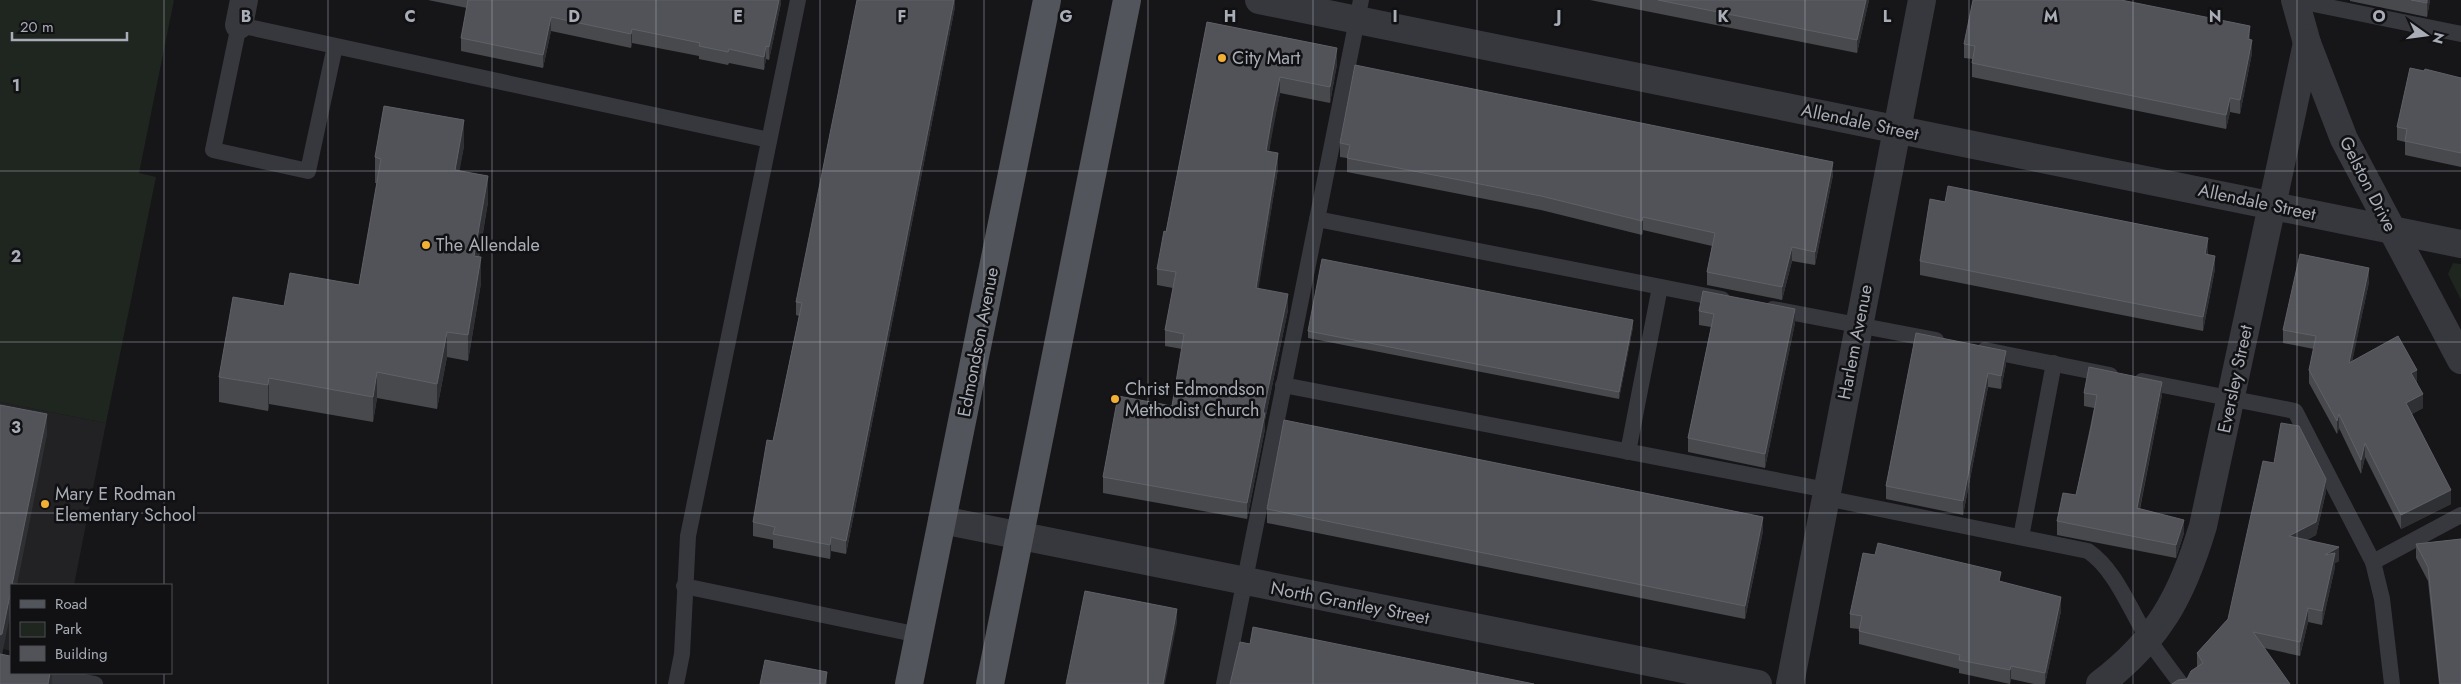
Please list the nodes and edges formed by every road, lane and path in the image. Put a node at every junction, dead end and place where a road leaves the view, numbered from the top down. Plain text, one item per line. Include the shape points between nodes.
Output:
1 (798, 0) edge
2 (1047, 0) edge
3 (1127, 0) edge
4 (1259, 0) edge
5 (1922, 0) edge
6 (2295, 0) edge
7 (1359, 10) edge
8 (242, 13) edge
9 (2461, 34) edge
10 (2307, 44) junction
11 (335, 46) junction
12 (1896, 129) junction
13 (769, 140) junction
14 (2272, 205) junction
15 (1317, 219) junction
16 (2392, 230) junction
17 (2461, 244) edge
18 (1660, 286) junction
19 (1735, 301) edge
20 (1754, 305) edge
21 (1858, 325) junction
22 (2461, 360) edge
23 (2054, 363) junction
24 (1284, 385) junction
25 (2230, 398) junction
26 (1628, 452) junction
27 (1826, 494) junction
28 (2461, 515) edge
29 (942, 520) junction
30 (1020, 536) junction
31 (2021, 537) junction
32 (2373, 562) junction
33 (1244, 582) junction
34 (684, 586) junction
35 (918, 636) junction
36 (2149, 640) junction
37 (43, 674) edge
38 (95, 684) edge
39 (676, 684) edge
40 (909, 684) edge
41 (990, 684) edge
42 (1224, 684) edge
43 (1758, 684) edge
44 (1790, 684) edge
45 (2100, 684) edge
46 (2181, 684) edge
47 (2392, 684) edge

1 - 13 lane
2 - 29 main road, Edmondson Avenue
3 - 30 main road
4 - 7 street, Allendale Street
5 - 12 street, Harlem Avenue
6 - 9 lane
6 - 10 street, Gelston Drive
7 - 12 street, Allendale Street
7 - 15 lane
8 - 11 lane
8 - 11 lane via 213,150 308,171
10 - 14 street, Eversley Street
10 - 16 street, Gelston Drive via 2344,138
11 - 13 lane
12 - 14 street, Allendale Street
12 - 21 street, Harlem Avenue
13 - 34 lane via 688,536
14 - 16 street, Allendale Street
14 - 25 street, Eversley Street
15 - 18 lane
15 - 24 lane
16 - 17 street, Allendale Street
16 - 22 street, Gelston Drive
18 - 19 lane
18 - 26 lane
20 - 21 lane
21 - 23 lane
21 - 27 street, Harlem Avenue
23 - 25 lane
23 - 31 lane
24 - 26 lane
24 - 33 lane
25 - 32 lane via 2295,411
25 - 36 street, Eversley Street via 2203,526 2192,561 2176,600
26 - 27 lane
27 - 31 lane
27 - 44 street, Harlem Avenue
28 - 32 lane
29 - 30 street, North Grantley Street
29 - 35 main road, Edmondson Avenue
30 - 33 street, North Grantley Street
30 - 41 main road
31 - 36 lane via 2088,551 2099,558
32 - 47 lane via 2382,599
33 - 42 lane
33 - 43 street, North Grantley Street
34 - 35 lane
34 - 39 lane via 682,654
35 - 40 main road, Edmondson Avenue
36 - 45 street, Eversley Street
36 - 46 lane
37 - 38 lane

